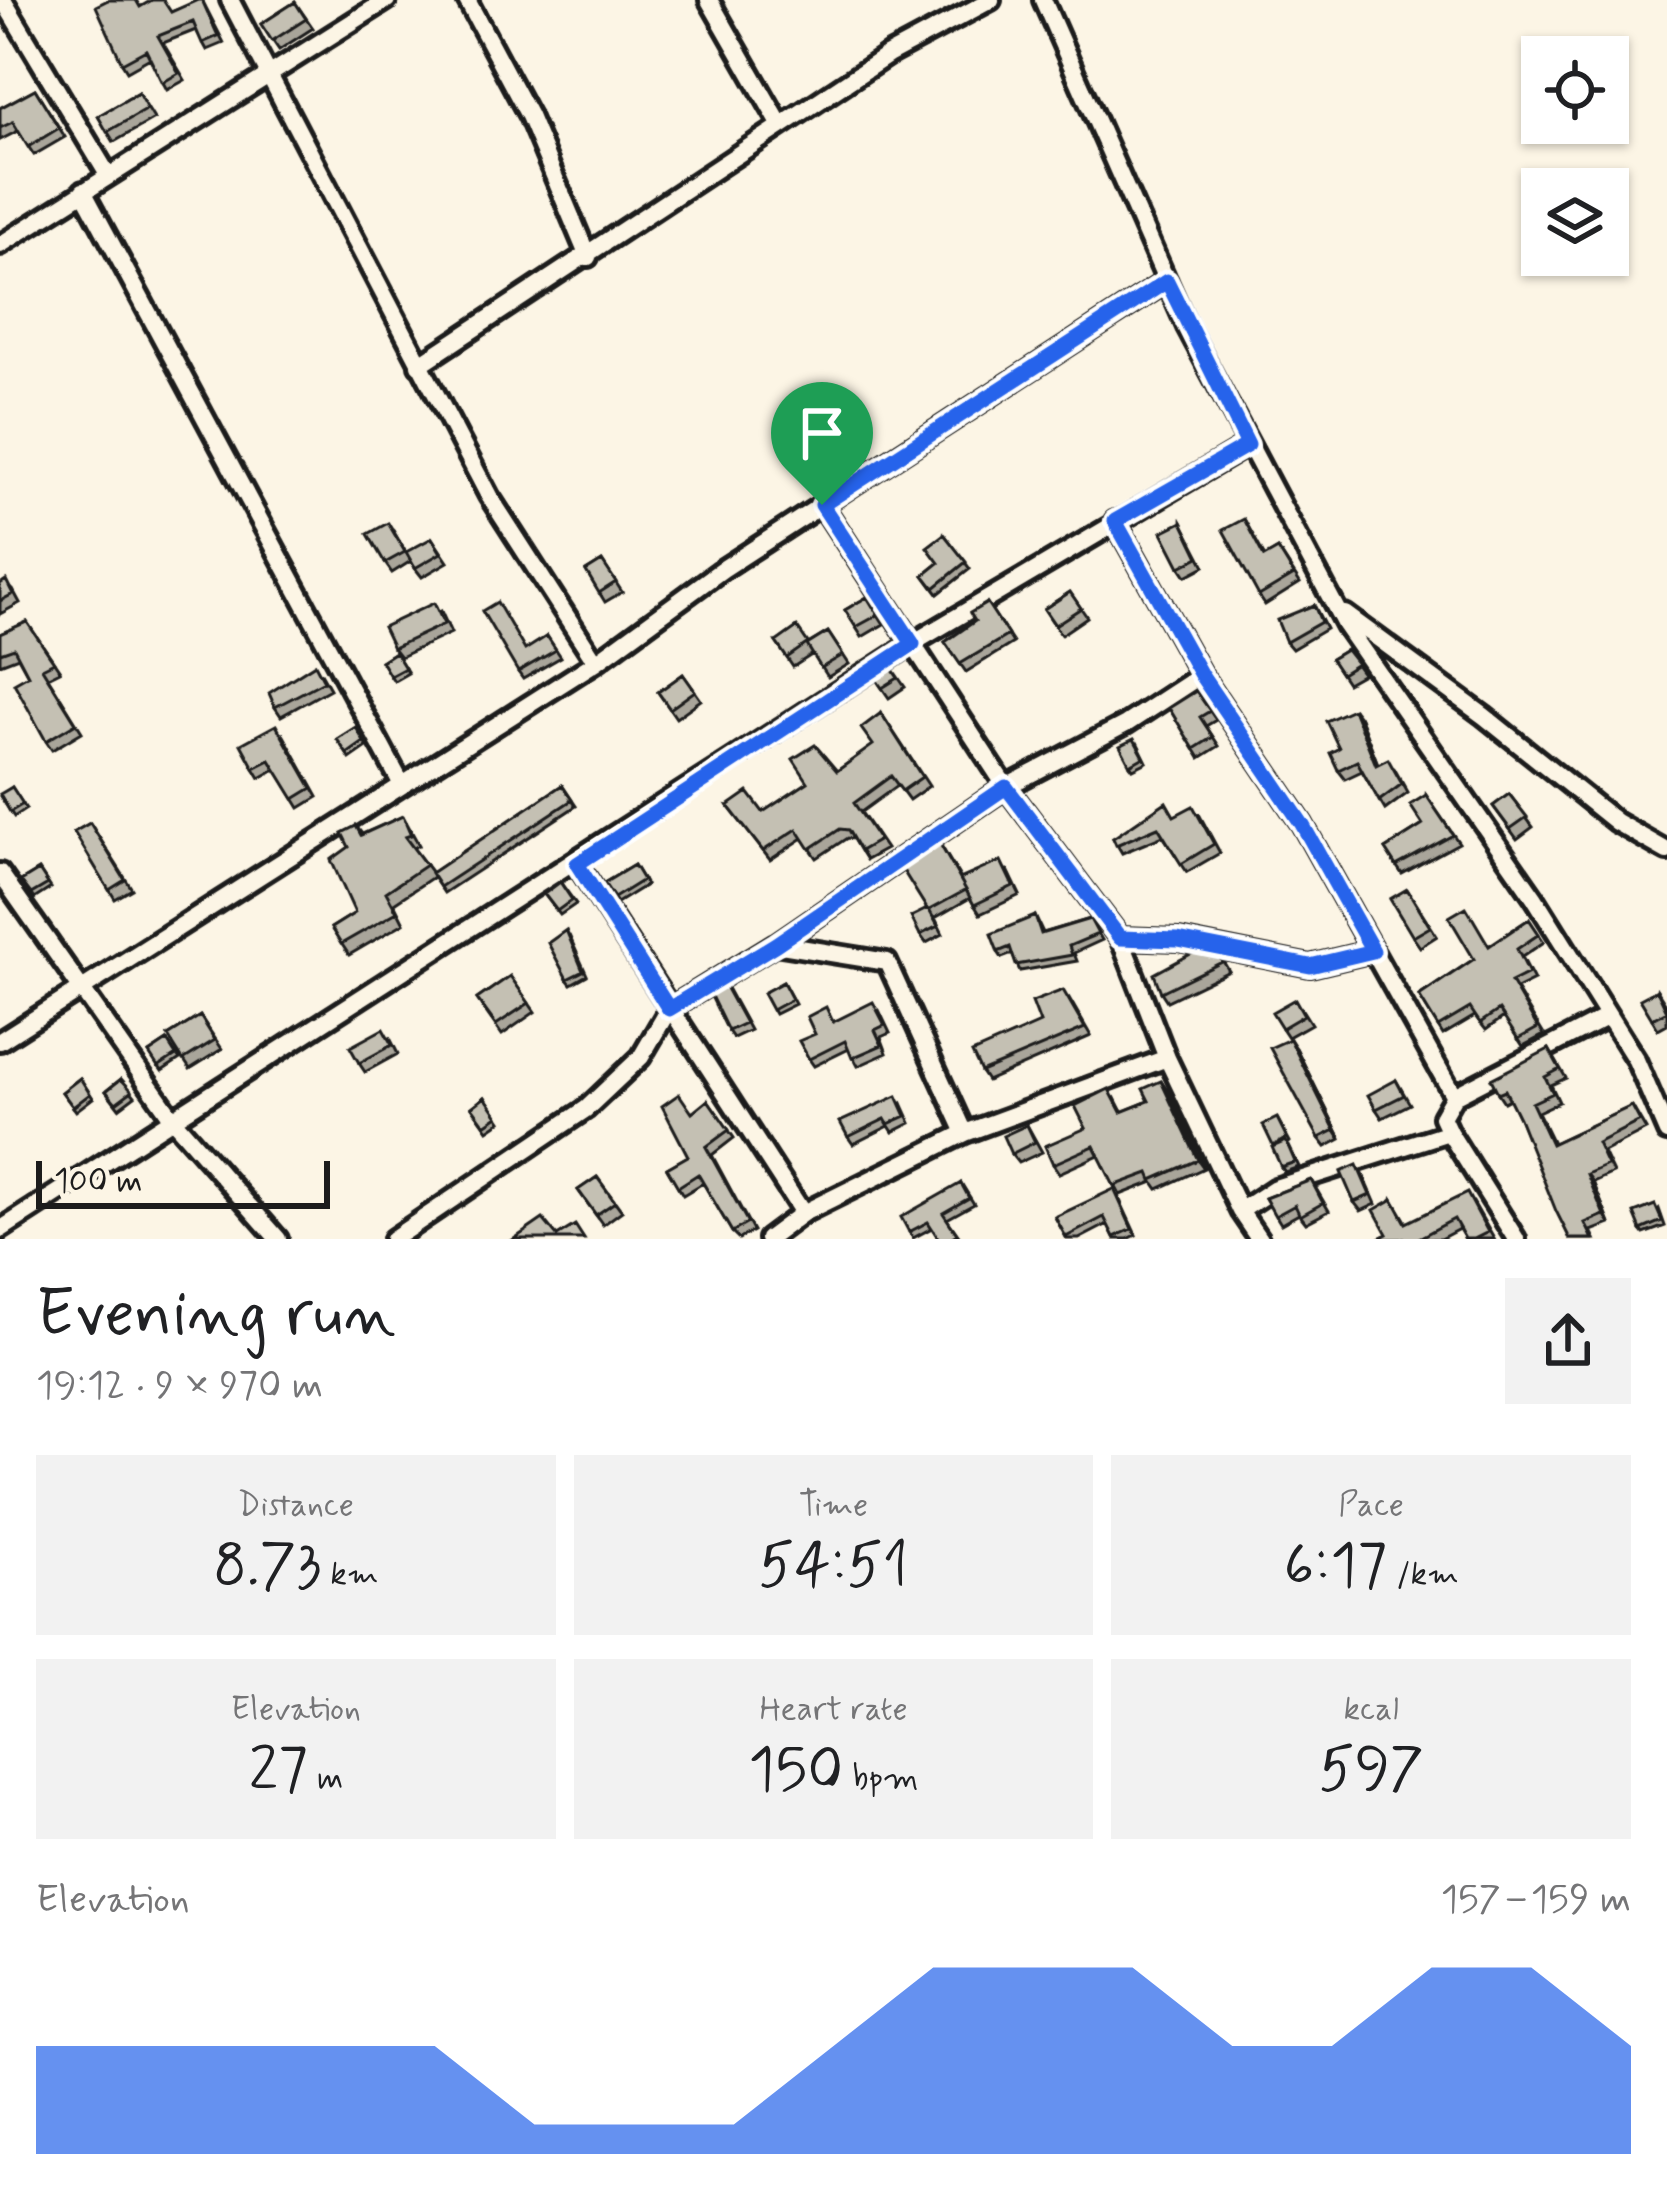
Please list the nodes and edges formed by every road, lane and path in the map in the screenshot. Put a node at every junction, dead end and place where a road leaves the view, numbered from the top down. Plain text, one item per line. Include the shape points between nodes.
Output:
1 (2, 0) edge
2 (230, 0) edge
3 (387, 0) edge
4 (467, 0) edge
5 (709, 0) edge
6 (991, 0) edge
7 (1043, 0) edge
8 (963, 6) edge
9 (270, 78) junction
10 (781, 126) junction
11 (108, 175) junction
12 (83, 191) junction
13 (0, 244) edge
14 (588, 257) junction
15 (1167, 281) junction
16 (419, 365) junction
17 (1248, 445) junction
18 (822, 505) junction
19 (1115, 521) junction
20 (1334, 604) junction
21 (913, 644) junction
22 (596, 662) junction
23 (1201, 675) junction
24 (401, 783) junction
25 (1006, 787) junction
26 (1667, 851) edge
27 (577, 864) junction
28 (0, 873) edge
29 (1120, 938) junction
30 (776, 944) junction
31 (1373, 951) junction
32 (80, 990) junction
33 (669, 1009) junction
34 (1605, 1018) junction
35 (0, 1041) edge
36 (1167, 1058) junction
37 (1454, 1096) junction
38 (175, 1122) junction
39 (1449, 1132) junction
40 (1667, 1132) edge
41 (965, 1133) junction
42 (1240, 1211) junction
43 (803, 1214) junction
44 (0, 1230) edge
45 (278, 1239) edge
46 (393, 1239) edge
47 (768, 1239) edge
48 (1259, 1239) edge
49 (1516, 1239) edge

1 - 11 street
2 - 9 street
3 - 9 street
4 - 14 street via 530,116
5 - 10 street
6 - 8 street
7 - 15 street
8 - 10 street
9 - 11 street
9 - 16 street
10 - 14 street
11 - 12 street
12 - 13 street
12 - 24 street
14 - 16 street
15 - 17 street
15 - 18 street
16 - 22 street via 489,496
17 - 19 street
17 - 20 street
18 - 21 street
18 - 22 street
19 - 21 street
19 - 23 street
20 - 26 street via 1616,822
20 - 34 street via 1534,897
21 - 25 street
21 - 27 street
22 - 24 street
23 - 25 street
23 - 31 street via 1302,824
24 - 32 street
25 - 29 street
25 - 30 street
27 - 33 street
27 - 38 street
28 - 32 street
29 - 31 street via 1178,940 1310,966
29 - 36 street
30 - 33 street
30 - 41 street via 887,962
31 - 37 street
32 - 35 street
32 - 38 street
33 - 43 street
33 - 46 street via 640,1058 586,1109
34 - 37 street
34 - 40 street via 1636,1060
36 - 41 street
36 - 42 street
37 - 39 street via 1442,1118
38 - 44 street
38 - 45 street
39 - 42 street via 1275,1188
39 - 49 street
41 - 43 street
42 - 48 street
43 - 47 street

